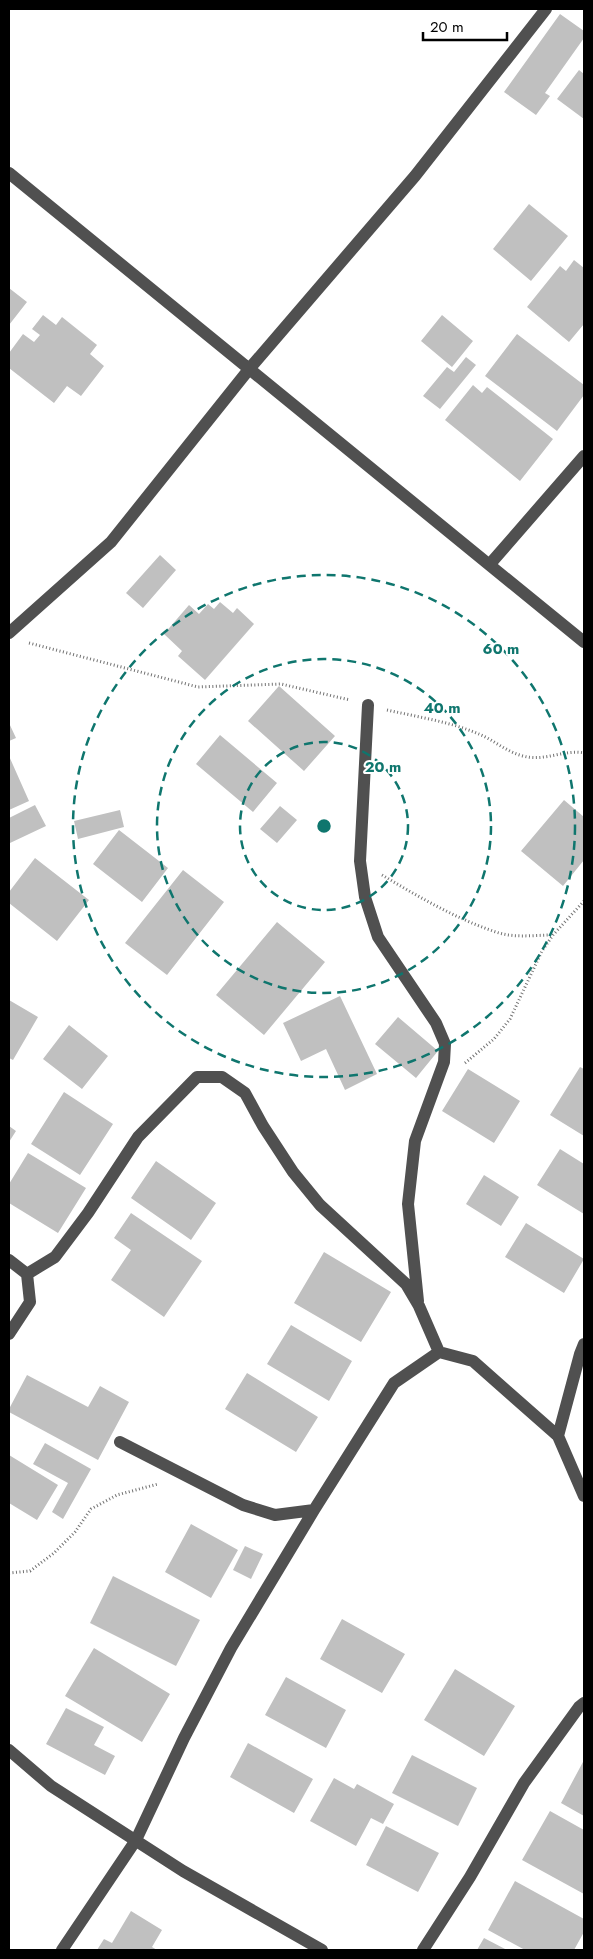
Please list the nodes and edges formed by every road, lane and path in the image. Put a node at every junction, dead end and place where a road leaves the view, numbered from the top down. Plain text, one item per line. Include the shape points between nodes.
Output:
1 (546, 9) edge
2 (9, 173) edge
3 (250, 368) junction
4 (584, 456) edge
5 (490, 564) junction
6 (9, 633) edge
7 (28, 642) dead end
8 (584, 642) edge
9 (368, 705) junction
10 (584, 753) edge
11 (360, 862) junction
12 (584, 901) edge
13 (553, 935) junction
14 (435, 1085) junction
15 (9, 1260) edge
16 (27, 1274) junction
17 (419, 1306) junction
18 (9, 1334) edge
19 (584, 1344) edge
20 (439, 1352) junction
21 (558, 1436) junction
22 (120, 1442) dead end
23 (187, 1476) junction
24 (584, 1496) edge
25 (314, 1510) junction
26 (9, 1573) edge
27 (584, 1703) edge
28 (9, 1750) edge
29 (136, 1840) junction
30 (62, 1950) edge
31 (322, 1950) edge
32 (423, 1950) edge

1 - 3 street via 415,176
2 - 3 street
3 - 5 street
3 - 6 street via 110,542
4 - 5 street
5 - 8 street
7 - 9 path via 198,687 281,684
9 - 10 path via 465,729 523,756 539,758
9 - 11 street
11 - 13 path via 440,908 500,933
11 - 14 street via 365,897 378,937 436,1023 445,1044 444,1062
12 - 13 path
13 - 14 path via 542,951 510,1019 472,1058
14 - 17 street via 415,1141 408,1204
15 - 16 street
16 - 17 street via 56,1256 138,1137 197,1078 222,1077 245,1093 293,1172 320,1206 406,1284
16 - 18 street via 30,1302
17 - 20 street
19 - 21 street
20 - 21 street via 473,1360
20 - 25 street via 394,1383
21 - 24 street
22 - 23 street
23 - 25 street via 243,1505 276,1515
23 - 26 path via 117,1495 91,1509 75,1532 54,1553 30,1571
25 - 29 street via 231,1648
27 - 32 street via 524,1783
28 - 29 street via 51,1786
29 - 30 street
29 - 31 street via 183,1871

